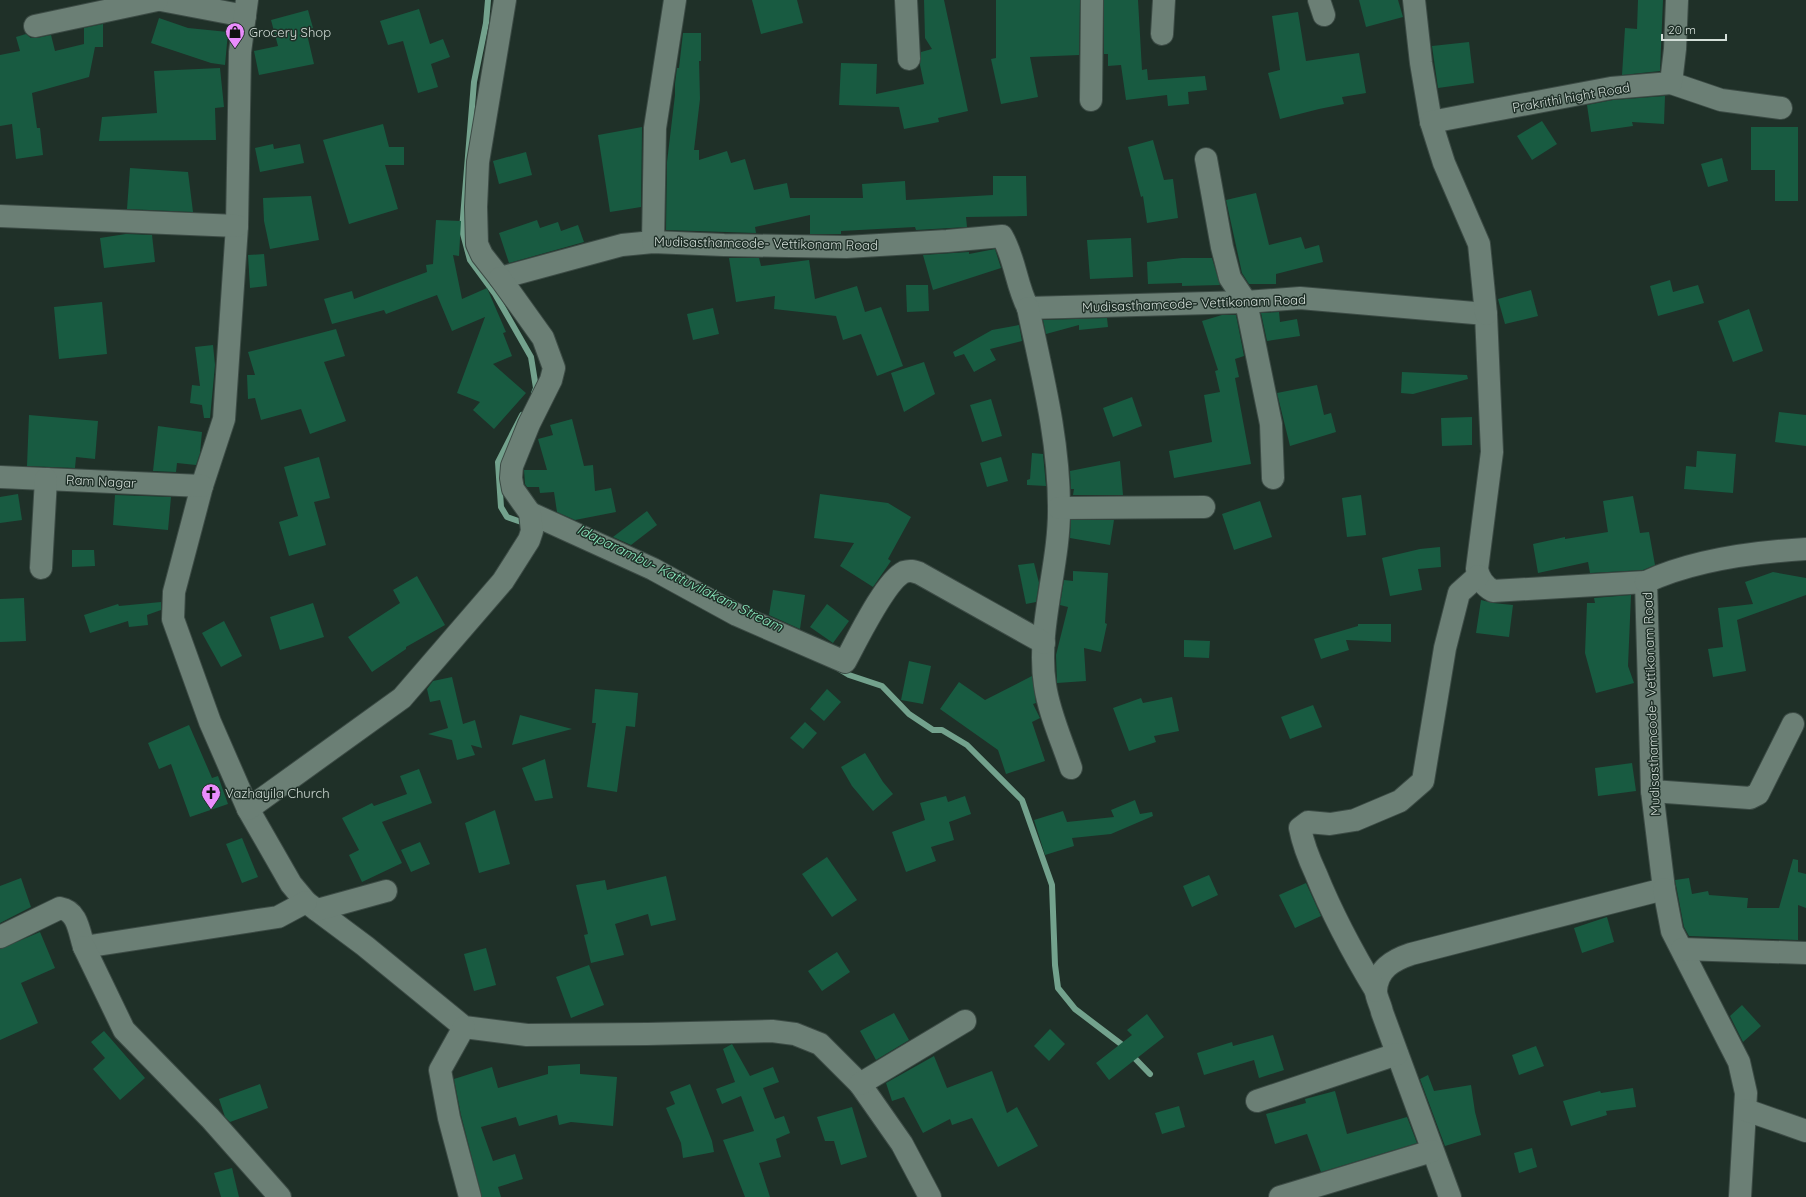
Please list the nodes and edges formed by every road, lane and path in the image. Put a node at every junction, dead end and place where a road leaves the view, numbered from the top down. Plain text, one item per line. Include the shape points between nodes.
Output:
1 (157, 0) edge
2 (160, 0) edge
3 (505, 0) edge
4 (675, 0) edge
5 (906, 0) edge
6 (1092, 0) edge
7 (1164, 0) edge
8 (1414, 0) edge
9 (1677, 0) edge
10 (249, 6) edge
11 (35, 26) dead end
12 (1162, 34) dead end
13 (909, 59) dead end
14 (1671, 83) junction
15 (1091, 100) dead end
16 (1781, 108) dead end
17 (1431, 122) junction
18 (1206, 159) dead end
19 (0, 216) edge
20 (237, 226) junction
21 (653, 242) junction
22 (500, 278) junction
23 (1246, 302) junction
24 (1028, 308) junction
25 (1486, 314) junction
26 (0, 477) edge
27 (1273, 478) dead end
28 (46, 479) junction
29 (202, 486) junction
30 (1204, 507) dead end
31 (1059, 508) junction
32 (531, 521) junction
33 (1806, 550) edge
34 (41, 568) dead end
35 (1478, 576) junction
36 (1646, 582) junction
37 (1044, 643) junction
38 (1793, 724) dead end
39 (1071, 768) dead end
40 (1652, 791) junction
41 (248, 810) junction
42 (1664, 889) junction
43 (386, 891) dead end
44 (312, 906) junction
45 (0, 937) edge
46 (84, 947) junction
47 (1682, 949) junction
48 (1806, 953) edge
49 (1376, 991) junction
50 (965, 1021) dead end
51 (464, 1027) junction
52 (1397, 1054) junction
53 (860, 1084) junction
54 (1257, 1101) dead end
55 (1746, 1110) junction
56 (1806, 1132) edge
57 (1432, 1151) junction
58 (280, 1197) edge
59 (470, 1197) edge
60 (930, 1197) edge
61 (1280, 1197) edge
62 (1450, 1197) edge
63 (1740, 1197) edge

1 - 11 street
2 - 10 street
3 - 22 street via 478,162 476,207 477,244
4 - 21 street via 655,128
5 - 13 street
6 - 15 street
7 - 12 street
8 - 17 street
9 - 14 street
10 - 20 street via 239,59
14 - 16 street via 1721,100
14 - 17 street, Prakrithi hight Road via 1611,88
17 - 25 street via 1444,163 1479,244
18 - 23 street via 1230,278
19 - 20 street
20 - 29 street via 224,419
21 - 22 street, Mudisasthamcode- Vettikonam Road via 622,245
21 - 24 street, Mudisasthamcode- Vettikonam Road via 846,247 1002,236 1007,245 1020,293
22 - 32 street via 543,338 554,368 512,466 513,489
23 - 24 street, Mudisasthamcode- Vettikonam Road
23 - 25 street, Mudisasthamcode- Vettikonam Road via 1300,298
23 - 27 street via 1271,424
24 - 31 street via 1052,420
25 - 35 street via 1492,452
26 - 28 street, Ram Nagar
28 - 29 street, Ram Nagar
28 - 34 street
29 - 41 street via 174,592 173,618 210,722
30 - 31 street
31 - 37 street via 1056,555
32 - 37 street via 653,569 738,615 845,662 890,584 910,570
32 - 41 street via 524,550 503,581 402,698
33 - 36 street via 1776,551 1685,567
35 - 36 street, Mudisasthamcode- Vettikonam Road via 1493,591
35 - 49 street via 1459,593 1445,648 1423,781 1400,801 1355,820 1330,824 1308,822 1300,828 1302,841 1324,895 1347,944
36 - 40 street, Mudisasthamcode- Vettikonam Road
37 - 39 street via 1045,685
38 - 40 street via 1758,794 1750,798
40 - 42 street, Mudisasthamcode- Vettikonam Road
41 - 44 street via 291,884
42 - 47 street, Mudisasthamcode- Vettikonam Road via 1672,930
42 - 49 street via 1393,960 1380,974
43 - 44 street
44 - 46 street via 278,917
44 - 51 street
45 - 46 street via 60,908 70,911 74,916
46 - 58 street via 124,1030 210,1118
47 - 48 street
47 - 55 street, Mudisasthamcode- Vettikonam Road via 1739,1062 1746,1093
49 - 52 street
50 - 53 street
51 - 53 street via 527,1035 772,1031 795,1034 820,1044
51 - 59 street via 440,1070 449,1118
52 - 54 street
52 - 57 street
53 - 60 street via 902,1144
55 - 56 street
55 - 63 street, Mudisasthamcode- Vettikonam Road
57 - 61 street
57 - 62 street

